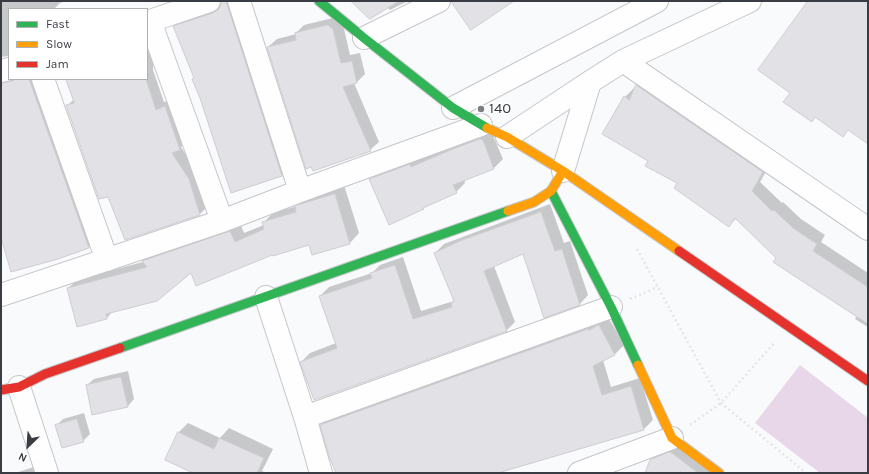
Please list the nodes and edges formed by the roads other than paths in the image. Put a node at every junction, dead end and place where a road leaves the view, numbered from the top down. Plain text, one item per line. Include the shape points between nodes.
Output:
1 (209, 1) edge
2 (239, 1) edge
3 (319, 1) edge
4 (439, 1) edge
5 (658, 1) edge
6 (750, 1) edge
7 (148, 22) edge
8 (364, 38) junction
9 (623, 61) junction
10 (43, 80) edge
11 (590, 82) junction
12 (453, 108) junction
13 (481, 125) junction
14 (507, 137) junction
15 (562, 171) junction
16 (300, 191) junction
17 (550, 192) junction
18 (222, 221) junction
19 (868, 229) edge
20 (107, 260) junction
21 (1, 295) edge
22 (266, 297) junction
23 (611, 307) junction
24 (45, 374) junction
25 (868, 381) edge
26 (14, 383) edge
27 (305, 417) junction
28 (672, 438) junction
29 (47, 473) edge
30 (321, 473) edge
31 (579, 473) edge
32 (719, 473) edge

1 - 7 street
2 - 16 street
3 - 8 street
4 - 8 street
5 - 12 street
6 - 9 street
7 - 18 street
8 - 12 street
9 - 11 street
9 - 19 street
10 - 20 street
11 - 14 street
11 - 15 street
12 - 13 street
13 - 14 street
13 - 16 street
14 - 15 street
15 - 17 street
15 - 25 street
16 - 18 street
17 - 22 street via 534,202
17 - 23 street
18 - 20 street
20 - 21 street
22 - 24 street
22 - 27 street
23 - 27 street
23 - 28 street
24 - 26 street
24 - 26 street
26 - 29 street
27 - 30 street
28 - 31 street
28 - 32 street

